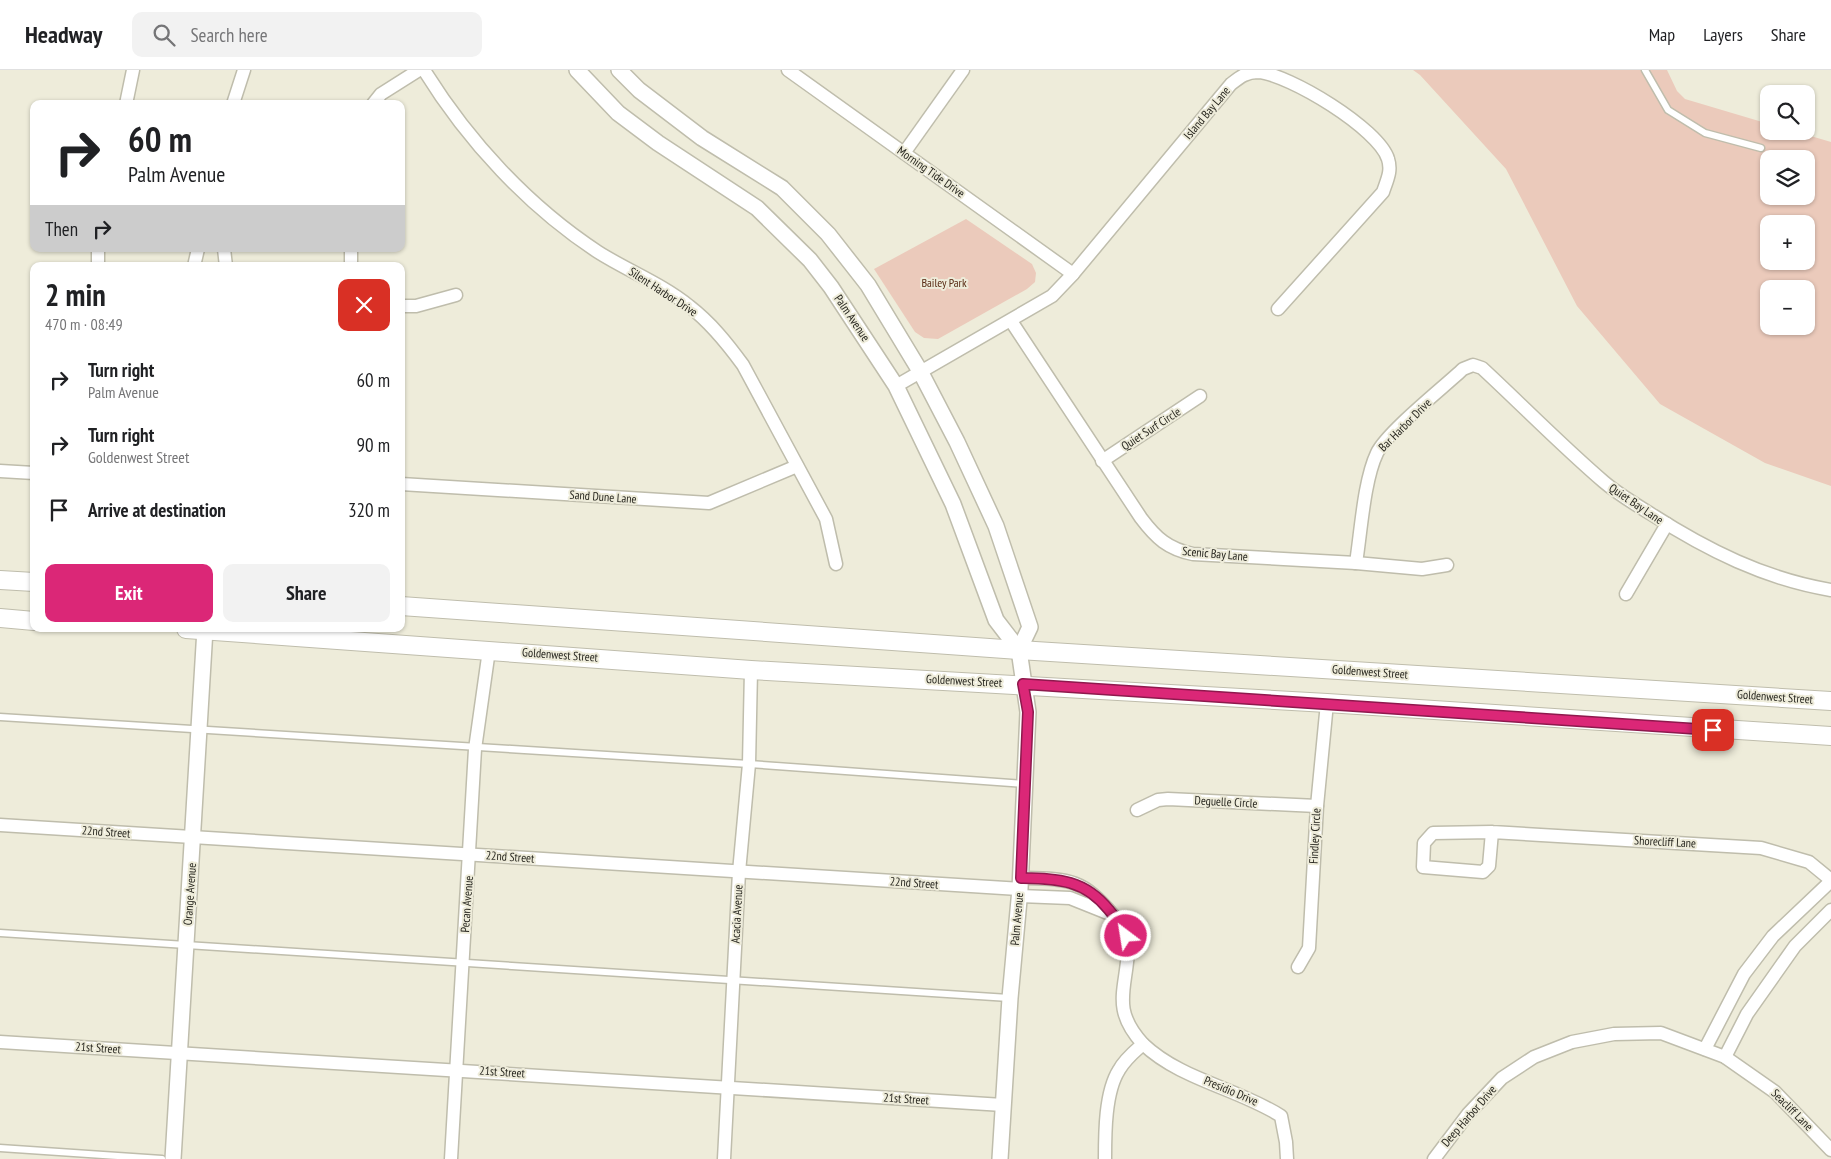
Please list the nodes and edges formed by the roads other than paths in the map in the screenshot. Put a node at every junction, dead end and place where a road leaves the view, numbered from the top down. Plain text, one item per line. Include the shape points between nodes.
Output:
1 (133, 70) edge
2 (244, 70) edge
3 (419, 70) edge
4 (424, 70) edge
5 (577, 70) edge
6 (619, 70) edge
7 (788, 70) edge
8 (963, 70) edge
9 (1645, 70) edge
10 (127, 100) edge
11 (234, 100) edge
12 (377, 100) edge
13 (1762, 148) dead end
14 (904, 153) junction
15 (1073, 274) junction
16 (456, 294) dead end
17 (405, 306) edge
18 (1278, 309) dead end
19 (1011, 321) junction
20 (1473, 365) joint
21 (920, 371) junction
22 (896, 386) junction
23 (1200, 396) dead end
24 (1102, 461) junction
25 (797, 466) junction
26 (0, 471) edge
27 (30, 473) edge
28 (405, 484) edge
29 (1667, 524) junction
30 (1356, 562) junction
31 (836, 564) dead end
32 (1447, 565) dead end
33 (0, 580) edge
34 (30, 582) edge
35 (1831, 590) edge
36 (1626, 594) dead end
37 (405, 606) edge
38 (0, 618) edge
39 (30, 621) edge
40 (205, 632) edge
41 (246, 632) edge
42 (489, 650) junction
43 (1019, 650) junction
44 (751, 670) junction
45 (1023, 684) junction
46 (1831, 700) edge
47 (1327, 703) junction
48 (0, 717) edge
49 (200, 730) junction
50 (1831, 736) edge
51 (475, 748) junction
52 (749, 764) junction
53 (1024, 784) junction
54 (1317, 806) junction
55 (1137, 810) dead end
56 (0, 825) edge
57 (1492, 832) junction
58 (193, 838) junction
59 (470, 854) junction
60 (739, 872) junction
61 (1831, 880) edge
62 (1074, 883) junction
63 (1020, 888) junction
64 (1070, 898) junction
65 (1831, 910) edge
66 (1114, 916) junction
67 (0, 933) edge
68 (186, 946) junction
69 (463, 963) junction
70 (1298, 967) dead end
71 (734, 982) junction
72 (1010, 998) junction
73 (0, 1042) edge
74 (1143, 1044) junction
75 (1706, 1049) junction
76 (180, 1053) junction
77 (1725, 1057) junction
78 (456, 1069) junction
79 (729, 1088) junction
80 (1004, 1105) junction
81 (0, 1148) edge
82 (1831, 1150) edge
83 (162, 1159) edge
84 (173, 1159) edge
85 (451, 1159) edge
86 (724, 1159) edge
87 (1000, 1159) edge
88 (1105, 1159) edge
89 (1287, 1159) edge
90 (1434, 1159) edge

1 - 10 street
2 - 11 street
3 - 12 street
4 - 25 street, Silent Harbor Drive via 466,129 531,199 598,252 688,305 710,324 743,365
5 - 22 street, Palm Avenue via 618,113 757,208 785,234 831,287
6 - 21 street via 639,90 702,138 782,188 828,234 868,284
7 - 14 street, Morning Tide Drive
8 - 14 street
9 - 13 lane via 1668,110 1705,133
14 - 15 street, Morning Tide Drive
15 - 18 street, Island Bay Lane via 1231,84 1244,74 1259,72 1299,85 1350,118 1382,146 1390,172 1383,192
15 - 19 street, Island Bay Lane via 1052,296
16 - 17 street via 416,306
19 - 21 street, Island Bay Lane
19 - 24 street, Scenic Bay Lane
20 - 29 street, Quiet Bay Lane via 1482,368 1605,483
20 - 30 street, Bar Harbor Drive via 1463,369 1392,434 1378,451 1370,477
21 - 22 street, Island Bay Lane
21 - 43 street via 996,526 1030,627
22 - 43 street, Palm Avenue via 953,504 996,620
23 - 24 street, Quiet Surf Circle
24 - 30 street, Scenic Bay Lane via 1151,532 1177,551
25 - 28 street, Sand Dune Lane via 709,503
25 - 31 street, Silent Harbor Drive via 826,519
26 - 27 street
29 - 35 street, Quiet Bay Lane via 1752,569 1804,586
29 - 36 street
30 - 32 street, Scenic Bay Lane via 1422,569
33 - 34 main road
37 - 43 main road, Goldenwest Street
38 - 39 main road
40 - 49 street, Orange Avenue
41 - 42 main road, Goldenwest Street
42 - 44 main road, Goldenwest Street
42 - 51 street, Pecan Avenue
43 - 45 street, Palm Avenue
43 - 46 main road, Goldenwest Street
44 - 45 main road, Goldenwest Street
44 - 52 street, Acacia Avenue
45 - 47 main road, Goldenwest Street
45 - 53 street, Palm Avenue via 1028,712
47 - 50 main road, Goldenwest Street
47 - 54 street, Findley Circle
48 - 49 lane
49 - 51 lane
49 - 58 street, Orange Avenue
51 - 52 lane
51 - 59 street, Pecan Avenue
52 - 53 lane
52 - 60 street, Acacia Avenue
53 - 63 street, Palm Avenue
54 - 55 street, Deguelle Circle via 1168,799
54 - 70 street, Findley Circle via 1309,948
56 - 58 street, 22nd Street
57 - 57 street, Shorecliff Lane via 1433,833 1424,843 1423,867 1483,872 1489,866
57 - 61 street, Shorecliff Lane via 1761,848 1809,862
58 - 59 street, 22nd Street
58 - 68 street, Orange Avenue
59 - 60 street, 22nd Street
59 - 69 street, Pecan Avenue
60 - 63 street, 22nd Street
60 - 71 street, Acacia Avenue
61 - 75 street via 1773,936 1744,974
62 - 63 street via 1058,880
62 - 64 street
62 - 66 street via 1094,893
63 - 64 street
63 - 72 street, Palm Avenue
64 - 66 street
65 - 77 street via 1795,946 1747,1014
66 - 74 street via 1128,943 1122,991 1124,1012
67 - 68 lane
68 - 69 lane
68 - 76 street, Orange Avenue
69 - 71 lane
69 - 78 street, Pecan Avenue
71 - 72 lane
71 - 79 street, Acacia Avenue
72 - 80 street, Palm Avenue
73 - 76 street, 21st Street
74 - 88 street via 1122,1064 1114,1081
74 - 89 street, Presidio Drive via 1168,1064 1264,1105 1281,1116
75 - 77 street, Deep Harbor Drive
75 - 90 street, Deep Harbor Drive via 1661,1034 1614,1034 1572,1042 1534,1057 1502,1078 1468,1114
76 - 78 street, 21st Street
76 - 84 street, Orange Avenue
77 - 82 street, Seacliff Lane via 1775,1092
78 - 79 street, 21st Street
78 - 85 street, Pecan Avenue
79 - 80 street, 21st Street
79 - 86 street, Acacia Avenue
80 - 87 street, Palm Avenue
81 - 83 lane

